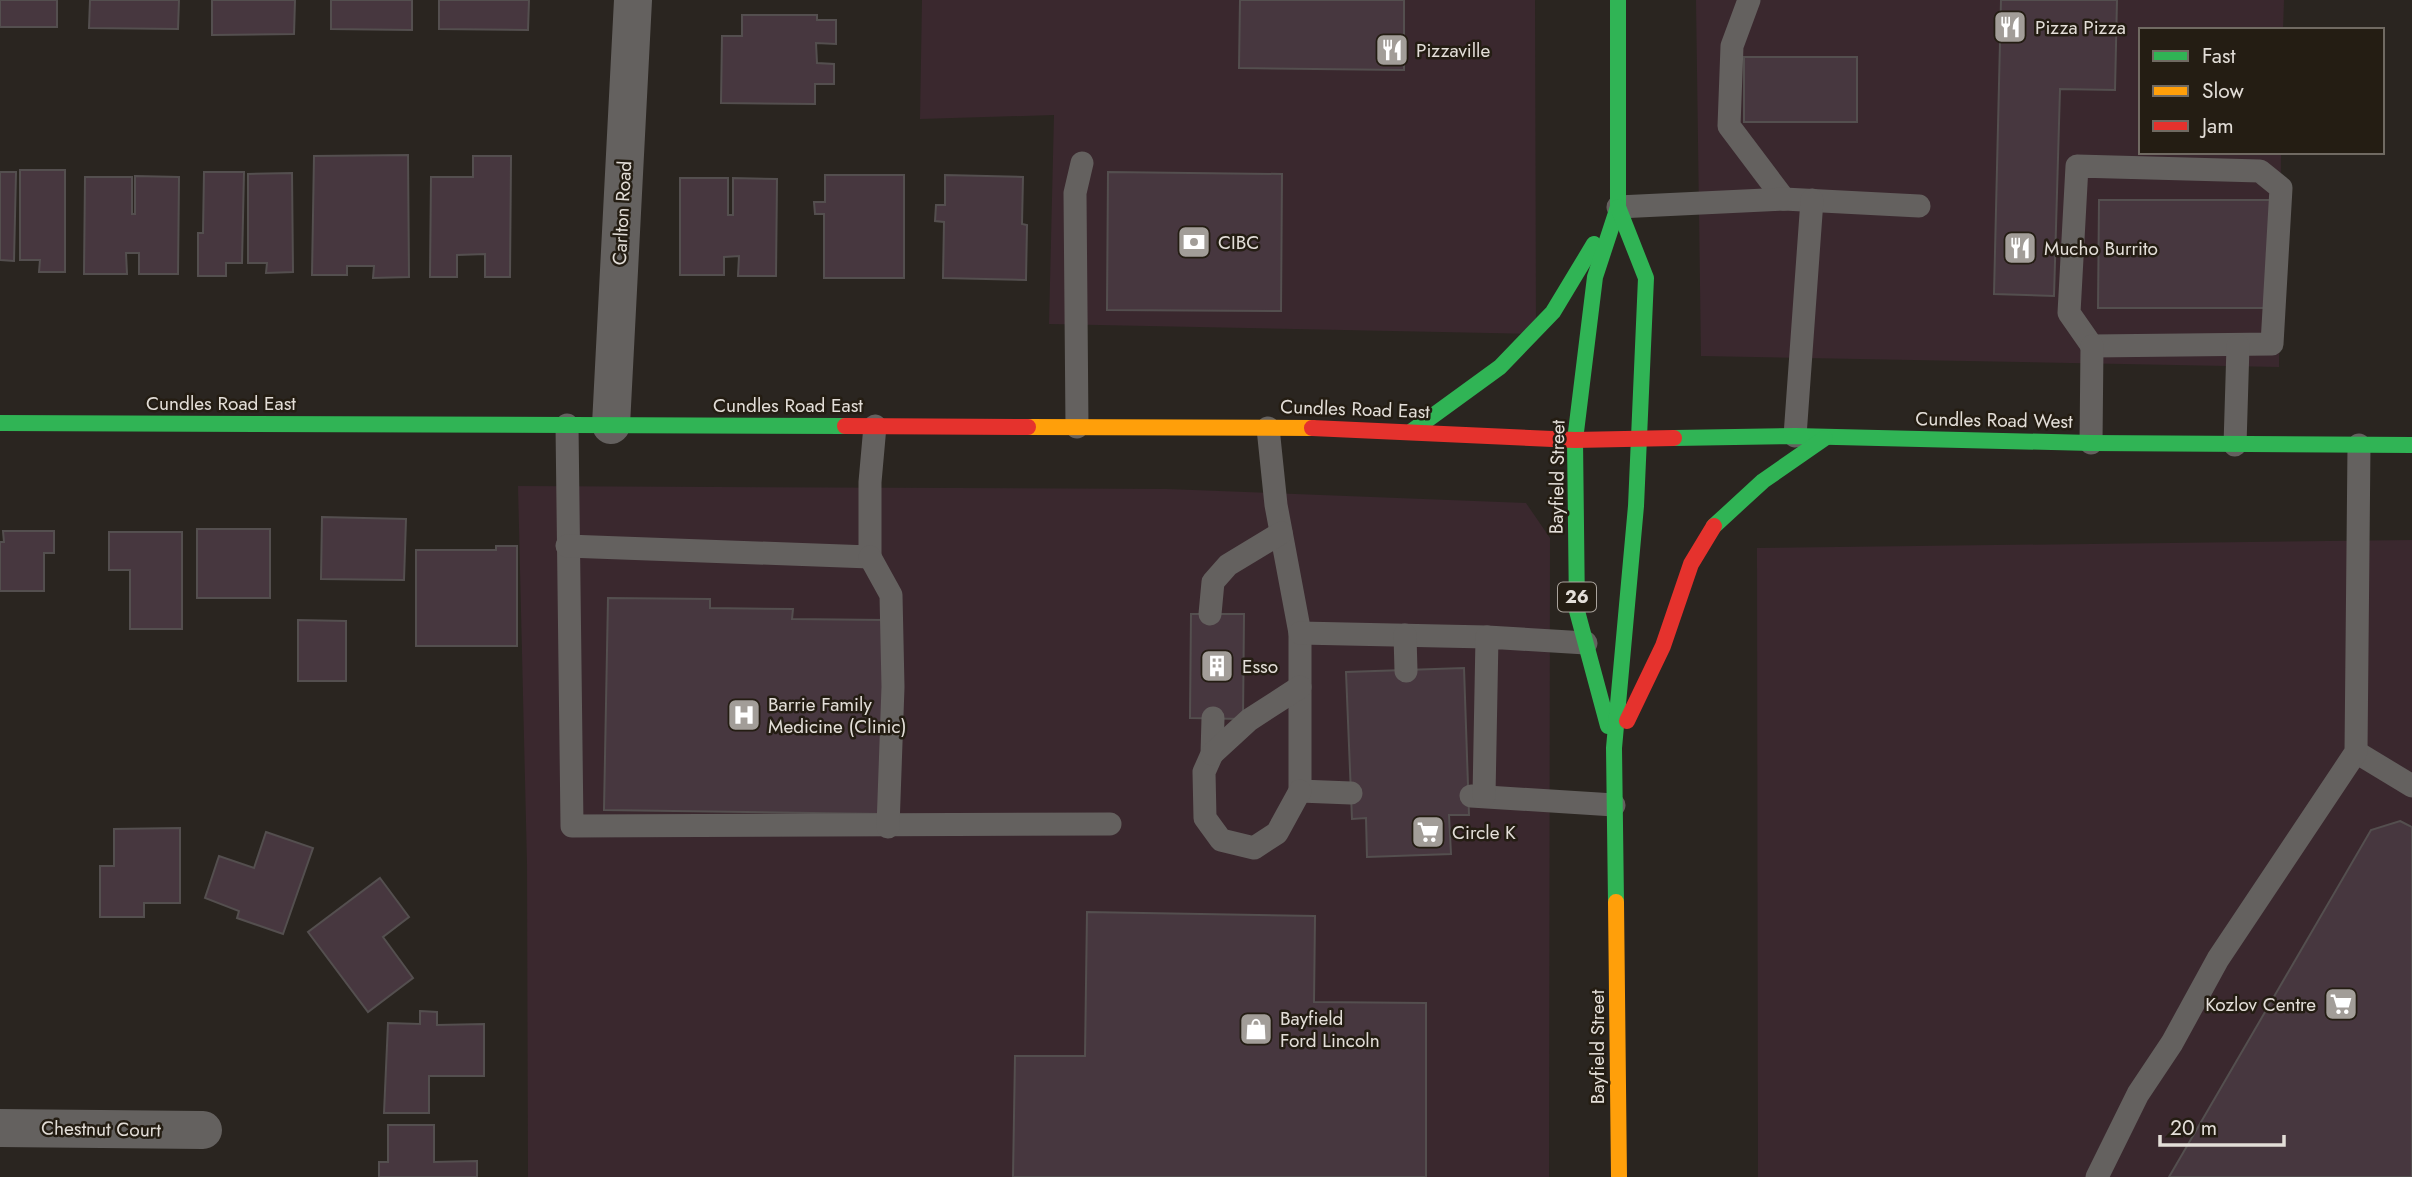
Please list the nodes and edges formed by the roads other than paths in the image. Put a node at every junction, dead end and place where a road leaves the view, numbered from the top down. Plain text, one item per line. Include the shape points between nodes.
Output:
1 (633, 0) edge
2 (1618, 0) edge
3 (1749, 0) edge
4 (1082, 163) dead end
5 (1784, 199) junction
6 (1812, 200) junction
7 (1919, 206) dead end
8 (1618, 207) junction
9 (2092, 346) junction
10 (2238, 346) junction
11 (0, 423) edge
12 (568, 425) junction
13 (611, 425) junction
14 (875, 426) junction
15 (1077, 427) junction
16 (1268, 428) junction
17 (1412, 431) junction
18 (1796, 436) junction
19 (1640, 438) junction
20 (1825, 438) junction
21 (1575, 440) junction
22 (2091, 443) junction
23 (2359, 444) junction
24 (2412, 444) edge
25 (2235, 445) junction
26 (1281, 533) junction
27 (568, 546) junction
28 (870, 557) junction
29 (1210, 614) dead end
30 (1300, 633) junction
31 (1405, 635) junction
32 (1487, 637) junction
33 (1586, 643) junction
34 (1406, 671) dead end
35 (1300, 688) junction
36 (1213, 718) dead end
37 (1614, 748) junction
38 (2356, 752) junction
39 (1212, 754) junction
40 (2412, 786) edge
41 (1300, 791) junction
42 (1351, 793) dead end
43 (1614, 805) junction
44 (1110, 824) dead end
45 (888, 827) junction
46 (0, 1128) edge
47 (203, 1130) dead end
48 (1619, 1177) edge
49 (2097, 1177) edge

1 - 13 street, Carlton Road
2 - 8 main road, Bayfield Street / 26
3 - 5 lane via 1732,46 1729,126
4 - 15 lane via 1075,193
5 - 6 lane
5 - 8 lane
6 - 7 lane
6 - 18 lane
8 - 17 main road via 1553,312 1500,367
8 - 19 main road, Bayfield Street / 26 via 1646,278
8 - 21 main road, Bayfield Street / 26 via 1595,277
9 - 10 lane
9 - 10 lane via 2069,313 2077,166 2260,171 2281,188 2272,344
9 - 22 lane
10 - 25 lane
11 - 12 main road, Cundles Road East
12 - 13 main road, Cundles Road East
12 - 27 lane
13 - 14 main road, Cundles Road East
14 - 15 main road, Cundles Road East
14 - 28 lane
15 - 16 main road, Cundles Road East
16 - 17 main road, Cundles Road East
16 - 26 lane
17 - 21 main road, Cundles Road East
18 - 19 main road, Cundles Road West
18 - 20 main road, Cundles Road West
19 - 21 main road, Cundles Road West
19 - 37 main road, Bayfield Street / 26 via 1628,623
20 - 22 main road, Cundles Road West
20 - 37 main road via 1763,481 1717,522 1691,564 1663,646
21 - 33 main road, Bayfield Street / 26 via 1577,611
22 - 25 main road, Cundles Road West
23 - 24 main road, Cundles Road West
23 - 25 main road, Cundles Road West
23 - 38 lane
26 - 29 lane via 1228,565 1213,582
26 - 30 lane
27 - 28 lane
27 - 45 lane via 572,825
28 - 45 lane via 891,595
30 - 31 lane
30 - 35 lane
31 - 32 lane
31 - 34 lane
32 - 33 lane
32 - 43 lane via 1476,796
33 - 37 main road, Bayfield Street / 26
35 - 39 lane via 1249,720
35 - 41 lane
36 - 39 lane
37 - 43 main road, Bayfield Street / 26
38 - 40 lane
38 - 49 lane via 2218,959 2138,1094
39 - 41 lane via 1204,772 1205,818 1221,840 1254,848 1277,832
41 - 42 lane
43 - 48 main road, Bayfield Street / 26
44 - 45 lane
46 - 47 street, Chestnut Court

